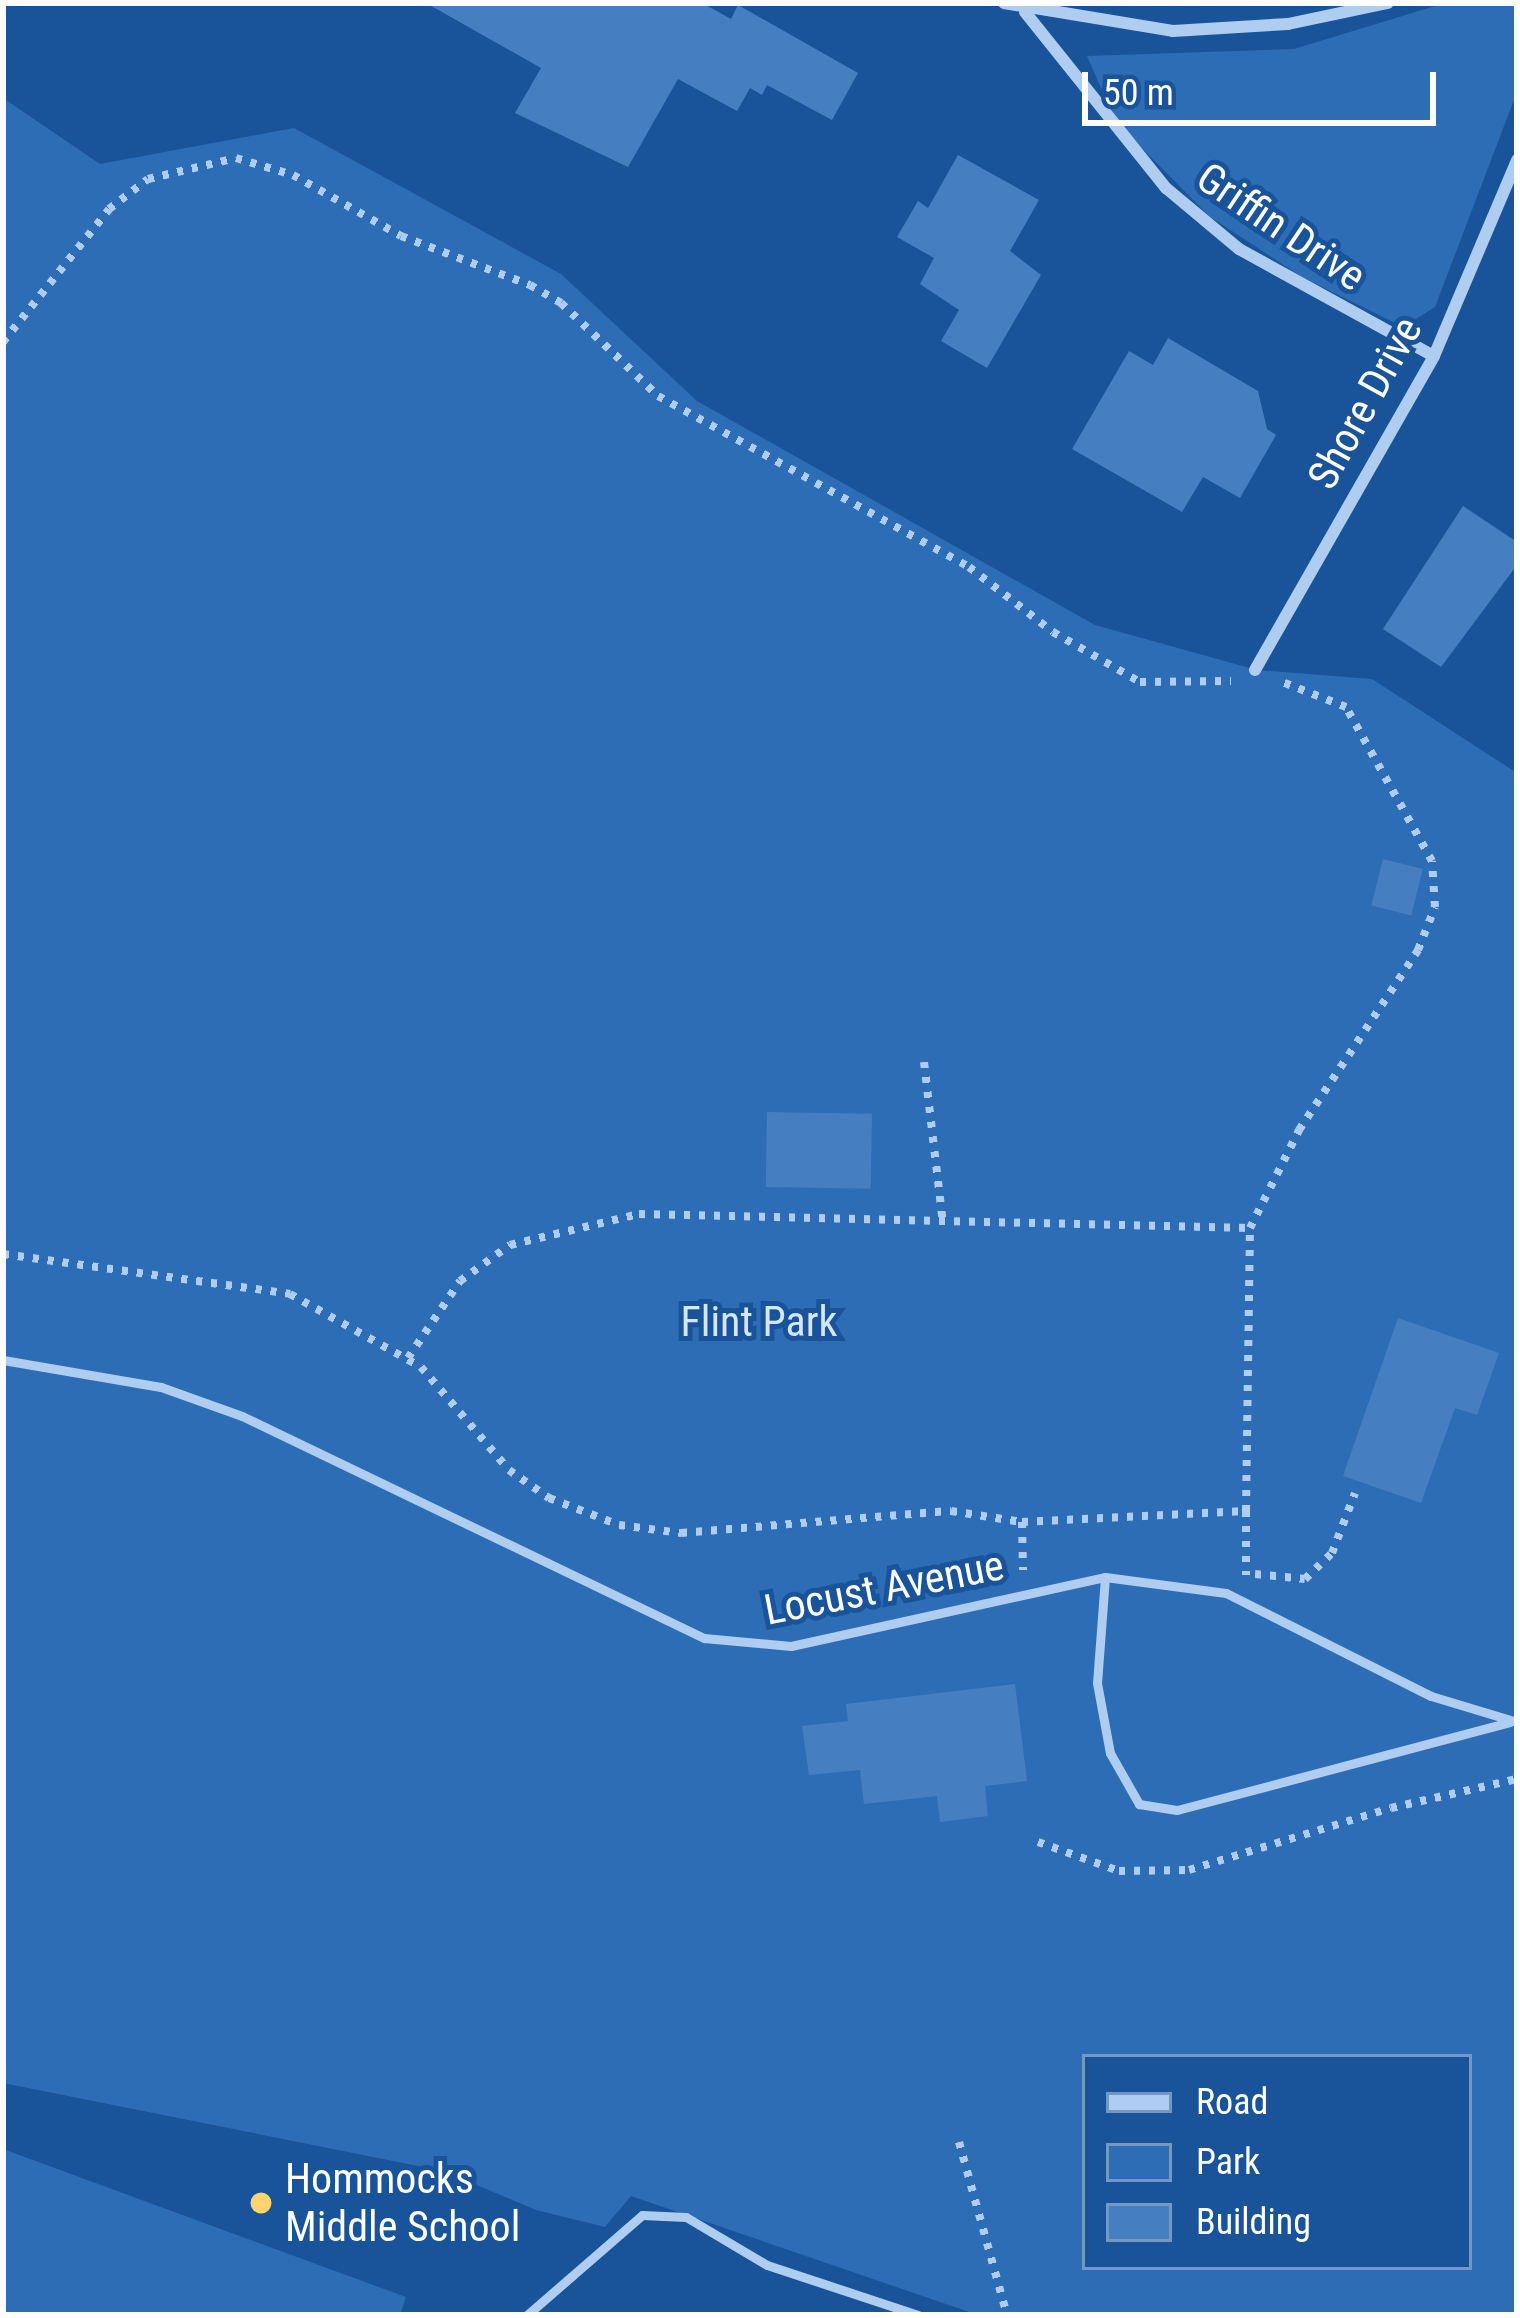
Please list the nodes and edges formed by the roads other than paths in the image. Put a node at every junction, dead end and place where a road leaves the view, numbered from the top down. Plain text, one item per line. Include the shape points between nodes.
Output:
1 (1004, 3) edge
2 (1388, 3) edge
3 (1025, 12) junction
4 (1517, 160) edge
5 (1434, 356) junction
6 (1255, 670) road end
7 (3, 1360) edge
8 (1105, 1577) junction
9 (1514, 1722) edge
10 (527, 2315) edge
11 (917, 2315) edge

1 - 3 street
2 - 3 street via 1288,24 1173,31
3 - 5 street, Griffin Drive via 1166,188 1240,249
4 - 5 street, Shore Drive
5 - 6 street, Shore Drive
7 - 8 lane, Locust Avenue via 160,1387 242,1416 704,1638 791,1646
8 - 9 lane, Locust Avenue via 1226,1593 1431,1696
8 - 9 lane via 1097,1683 1110,1753 1139,1804 1177,1810
10 - 11 lane via 642,2215 686,2218 767,2265

